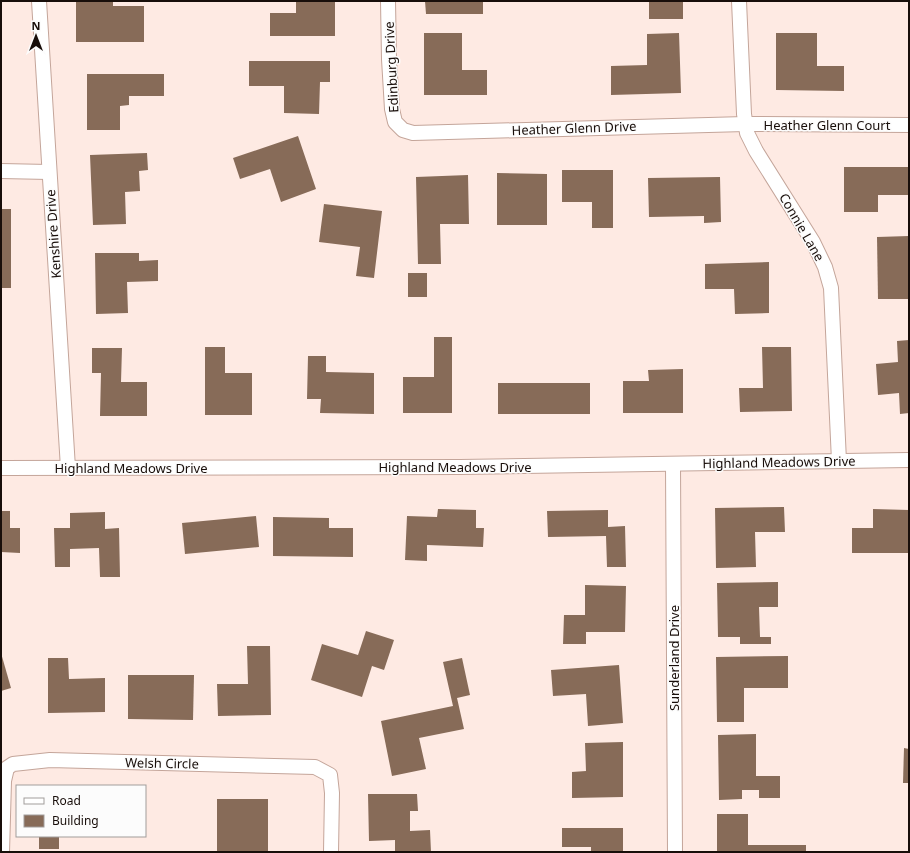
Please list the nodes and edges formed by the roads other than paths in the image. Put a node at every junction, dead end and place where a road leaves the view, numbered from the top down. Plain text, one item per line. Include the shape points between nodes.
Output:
1 (39, 1) edge
2 (388, 1) edge
3 (738, 1) edge
4 (745, 124) junction
5 (909, 125) edge
6 (403, 130) joint
7 (1, 171) edge
8 (49, 172) junction
9 (909, 460) edge
10 (839, 461) junction
11 (674, 464) junction
12 (1, 468) edge
13 (68, 468) junction
14 (2, 852) edge
15 (331, 852) edge
16 (675, 852) edge

1 - 8 street, Kenshire Drive
2 - 6 street, Edinburg Drive via 392,109 395,122
3 - 4 street, Connie Lane
4 - 5 street, Heather Glenn Court
4 - 6 street, Heather Glenn Drive via 413,133
4 - 10 street, Connie Lane via 756,151 813,242 825,267 831,288
7 - 8 street
8 - 13 street, Kenshire Drive
9 - 10 street, Highland Meadows Drive
10 - 11 street, Highland Meadows Drive
11 - 13 street, Highland Meadows Drive
11 - 16 street, Sunderland Drive
12 - 13 street, Highland Meadows Drive
14 - 15 street, Welsh Circle via 4,781 7,768 13,764 50,760 315,767 330,775

